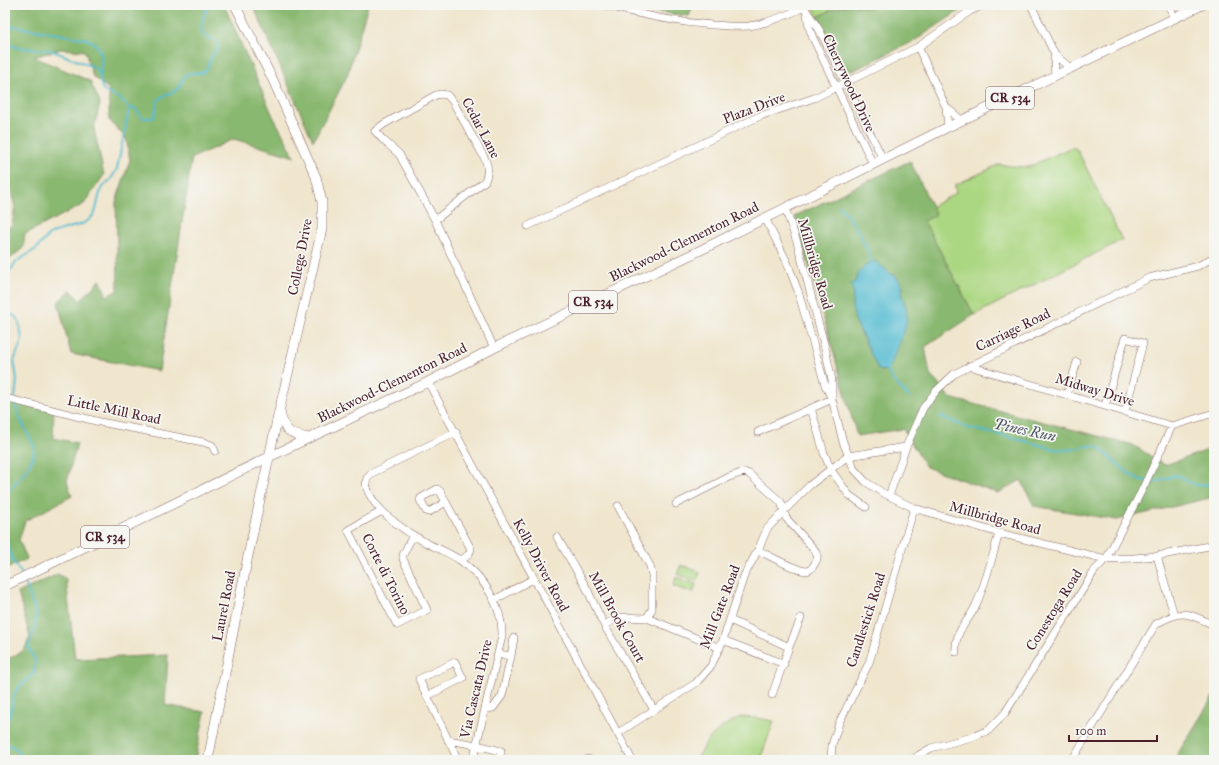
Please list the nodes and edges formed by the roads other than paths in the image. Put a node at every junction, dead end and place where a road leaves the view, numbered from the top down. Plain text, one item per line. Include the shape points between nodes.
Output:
1 (235, 5) edge
2 (604, 5) edge
3 (983, 5) edge
4 (1031, 5) edge
5 (1168, 5) edge
6 (1202, 5) edge
7 (804, 8) edge
8 (1175, 18) junction
9 (918, 47) junction
10 (1055, 55) junction
11 (1071, 69) junction
12 (1055, 76) junction
13 (845, 82) junction
14 (836, 86) junction
15 (946, 107) junction
16 (962, 120) junction
17 (948, 127) junction
18 (883, 159) junction
19 (873, 164) junction
20 (785, 208) junction
21 (765, 218) junction
22 (435, 220) junction
23 (528, 226) dead end
24 (1214, 257) edge
25 (494, 348) junction
26 (1077, 362) dead end
27 (969, 366) junction
28 (428, 382) junction
29 (1067, 395) junction
30 (5, 398) edge
31 (832, 399) junction
32 (1105, 406) junction
33 (811, 408) junction
34 (279, 409) junction
35 (1125, 412) junction
36 (1214, 413) edge
37 (1172, 426) junction
38 (456, 432) junction
39 (758, 432) dead end
40 (308, 438) junction
41 (906, 447) junction
42 (215, 451) dead end
43 (848, 456) junction
44 (269, 457) junction
45 (831, 470) junction
46 (889, 496) junction
47 (446, 502) dead end
48 (676, 504) dead end
49 (618, 506) dead end
50 (866, 507) dead end
51 (914, 508) junction
52 (382, 511) junction
53 (784, 511) junction
54 (999, 533) junction
55 (413, 536) junction
56 (557, 536) dead end
57 (1214, 545) edge
58 (758, 550) junction
59 (1157, 556) junction
60 (1106, 558) junction
61 (461, 560) junction
62 (533, 579) junction
63 (5, 586) edge
64 (494, 600) junction
65 (1174, 615) junction
66 (647, 618) junction
67 (801, 618) dead end
68 (730, 620) junction
69 (604, 624) junction
70 (1214, 625) edge
71 (514, 638) dead end
72 (723, 640) junction
73 (789, 647) junction
74 (720, 648) junction
75 (956, 652) dead end
76 (498, 654) junction
77 (511, 656) junction
78 (784, 664) junction
79 (772, 694) dead end
80 (427, 696) junction
81 (485, 709) junction
82 (654, 710) junction
83 (618, 733) junction
84 (448, 740) junction
85 (477, 744) junction
86 (208, 760) edge
87 (458, 760) edge
88 (473, 760) edge
89 (499, 760) edge
90 (632, 760) edge
91 (831, 760) edge
92 (913, 760) edge
93 (1072, 760) edge

1 - 34 main road, College Drive via 276,87 316,177 322,202 322,229
2 - 7 street via 672,21 739,26 776,20
3 - 9 street, Plaza Drive via 970,11
4 - 10 street
5 - 8 street
6 - 8 main road, Blackwood-Clementon Road / CR 534
7 - 13 street, Cherrywood Drive via 817,25
7 - 14 street, Cherrywood Drive via 811,33
8 - 11 main road, Blackwood-Clementon Road / CR 534
9 - 13 street, Plaza Drive
9 - 15 street
10 - 11 street
10 - 12 street
11 - 12 main road, Blackwood-Clementon Road / CR 534
12 - 16 main road, Blackwood-Clementon Road / CR 534
13 - 14 street, Plaza Drive
13 - 18 street, Cherrywood Drive
14 - 19 street, Cherrywood Drive
14 - 23 street, Plaza Drive via 814,98 760,116
15 - 16 street
15 - 17 street
16 - 17 main road, Blackwood-Clementon Road / CR 534
17 - 18 main road, Blackwood-Clementon Road / CR 534
18 - 19 main road, Blackwood-Clementon Road / CR 534
19 - 20 main road, Blackwood-Clementon Road / CR 534
20 - 21 main road, Blackwood-Clementon Road / CR 534
20 - 31 street, Millbridge Road via 797,242 825,348 832,380
21 - 25 main road, Blackwood-Clementon Road / CR 534
21 - 31 street, Millbridge Road via 787,262 825,385
22 - 22 street, Cedar Lane via 399,154 382,140 376,131 384,124 441,94 453,102 484,157 488,173 484,181
22 - 25 street, Cedar Lane
24 - 27 street, Carriage Road via 1198,266 1149,278
25 - 28 main road, Blackwood-Clementon Road / CR 534
26 - 29 street
27 - 29 street, Midway Drive
27 - 41 street, Carriage Road via 954,374 922,408
28 - 38 street, Kelly Driver Road
28 - 40 main road, Blackwood-Clementon Road / CR 534
29 - 32 street, Midway Drive
30 - 42 street, Little Mill Road via 100,422 203,442 212,445
31 - 33 street
31 - 43 street, Millbridge Road
32 - 35 street, Midway Drive
32 - 35 street via 1125,338 1143,343
33 - 39 street
33 - 45 street
34 - 40 main road via 288,431
34 - 44 main road, College Drive
35 - 37 street, Midway Drive
36 - 37 street
37 - 60 street, Conestoga Road
38 - 52 street, Via Cascata Drive via 372,473 367,478 367,489
38 - 62 street, Kelly Driver Road
40 - 44 main road, Blackwood-Clementon Road / CR 534
41 - 43 street
41 - 46 street, Carriage Road
43 - 45 street, Mill Gate Road
43 - 46 street, Millbridge Road via 860,477
44 - 63 main road, Blackwood-Clementon Road / CR 534
44 - 86 main road, Laurel Road
45 - 50 street via 849,495
45 - 53 street, Mill Gate Road via 810,485
46 - 51 street, Millbridge Road
47 - 61 street via 471,549
48 - 53 street via 744,472 781,502
49 - 66 street via 650,566 652,609
51 - 54 street, Millbridge Road
51 - 91 street, Candlestick Road via 869,663 839,723 832,745
52 - 55 street, Via Cascata Drive
52 - 55 street, Corte di Torino via 348,530 397,625 427,610 403,559
53 - 58 street, Mill Gate Road via 767,529
53 - 58 street via 786,518 817,554 813,566 806,571 795,568
54 - 60 street, Millbridge Road
54 - 75 street via 987,578 975,608 959,632
55 - 61 street, Via Cascata Drive
56 - 69 street, Mill Brook Court
57 - 59 street, Millbridge Road
58 - 68 street, Mill Gate Road via 744,576
59 - 60 street, Millbridge Road
59 - 65 street
60 - 92 street, Conestoga Road via 1095,570 1005,713 989,730 931,748
61 - 64 street, Via Cascata Drive via 475,572
62 - 64 street
62 - 83 street, Kelly Driver Road
64 - 76 street, Via Cascata Drive via 502,631
65 - 70 street via 1192,615
65 - 93 street via 1156,624
66 - 69 street via 620,617
66 - 74 street
67 - 73 street
68 - 72 street, Mill Gate Road
68 - 73 street
69 - 82 street, Mill Brook Court
71 - 77 street
72 - 74 street, Mill Gate Road
72 - 78 street
73 - 78 street
74 - 82 street, Mill Gate Road via 711,666 696,683
76 - 77 street
76 - 81 street, Via Cascata Drive
77 - 81 street via 502,696 493,708
78 - 79 street
80 - 80 street via 419,679 455,662 463,678
80 - 84 street
81 - 85 street, Via Cascata Drive
82 - 83 street, Mill Gate Road
83 - 90 street, Kelly Driver Road
84 - 85 street
84 - 87 street
85 - 88 street, Via Cascata Drive
85 - 89 street via 501,751

